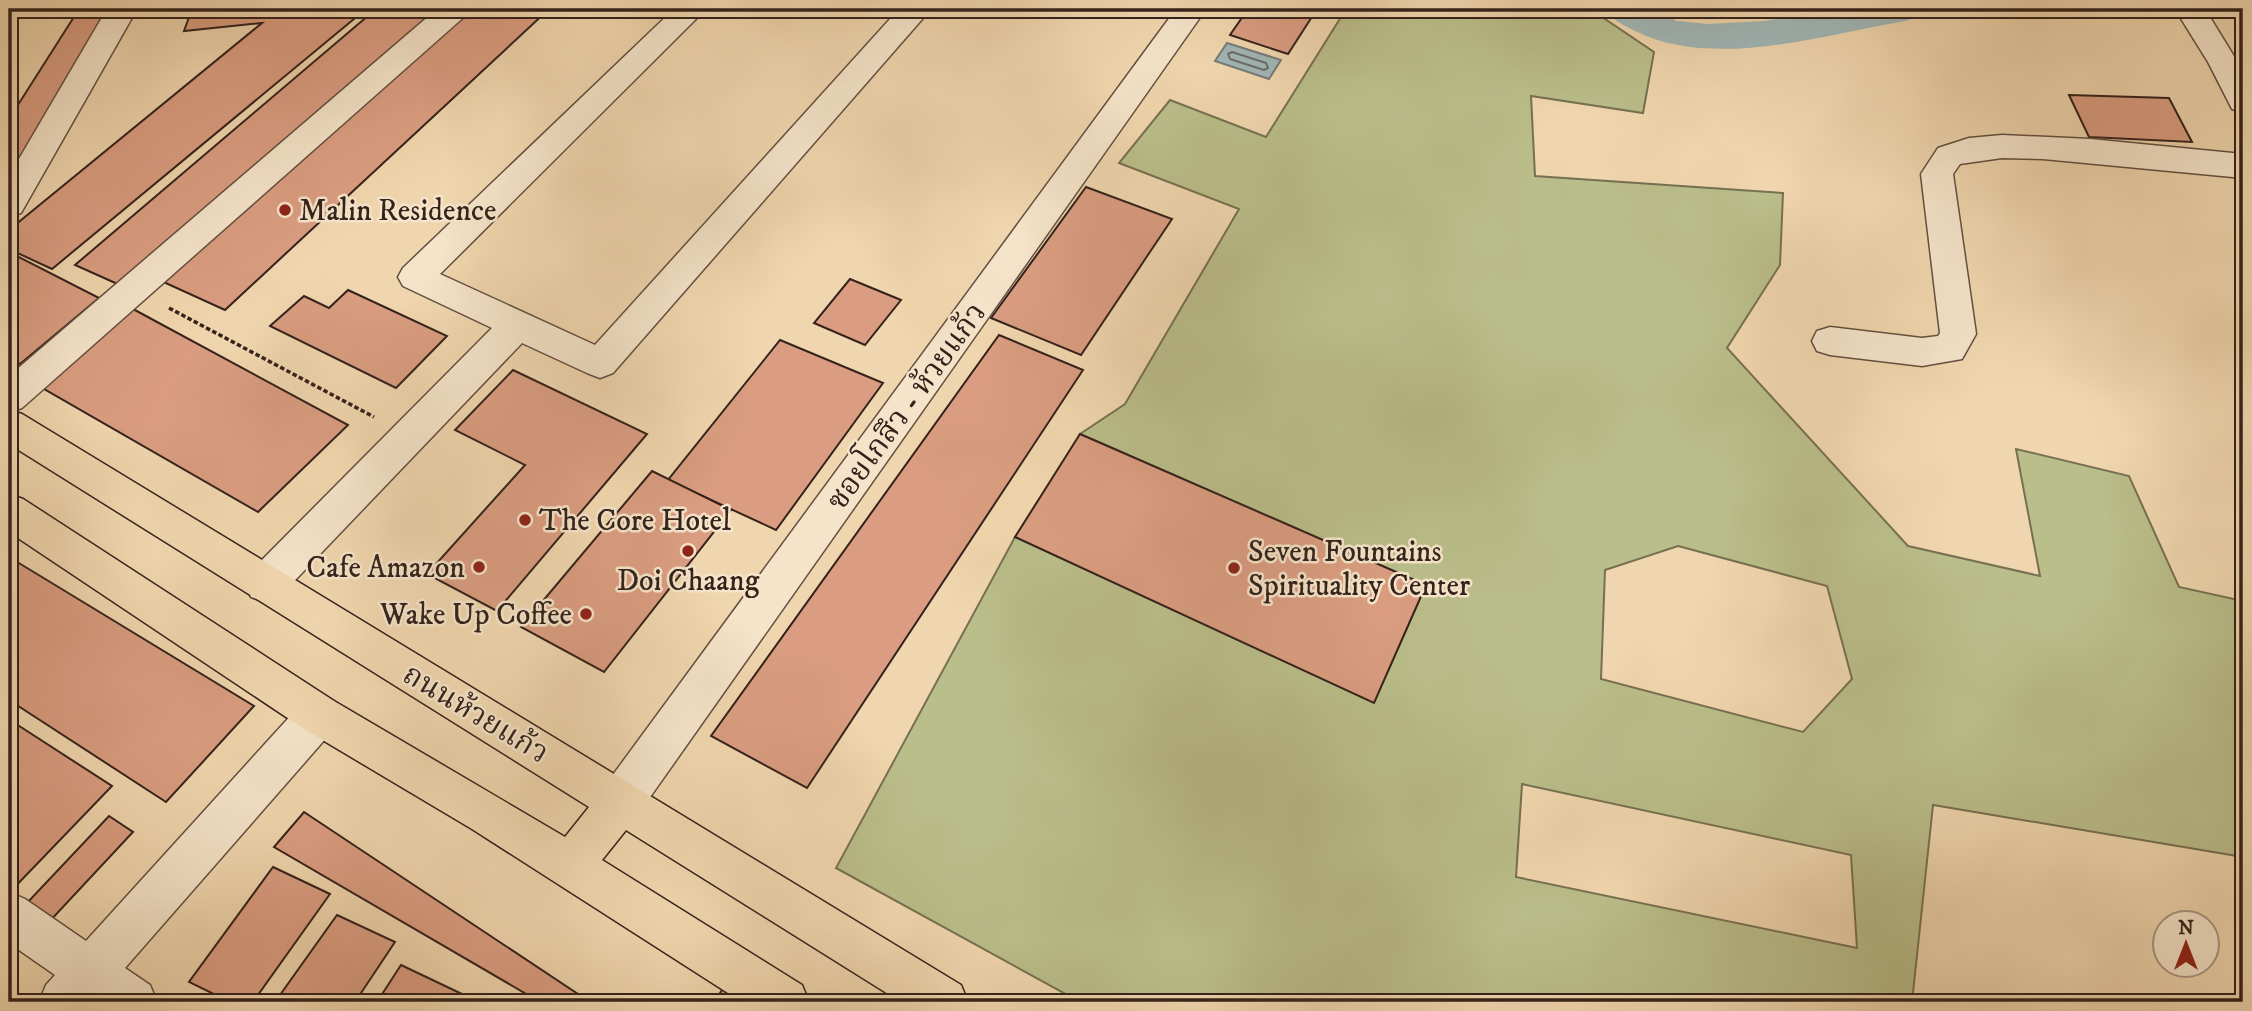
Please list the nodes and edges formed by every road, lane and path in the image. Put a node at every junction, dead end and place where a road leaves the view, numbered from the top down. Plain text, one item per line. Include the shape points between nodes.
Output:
1 (122, 9) edge
2 (455, 9) edge
3 (691, 9) edge
4 (916, 9) edge
5 (1191, 9) edge
6 (2189, 9) edge
7 (2243, 101) edge
8 (2243, 166) edge
9 (9, 204) edge
10 (133, 289) junction
11 (518, 324) junction
12 (1830, 341) dead end
13 (9, 397) edge
14 (9, 425) edge
15 (409, 436) junction
16 (9, 511) edge
17 (265, 584) junction
18 (319, 715) junction
19 (620, 802) junction
20 (570, 866) junction
21 (9, 915) edge
22 (77, 987) edge
23 (133, 1002) edge
24 (785, 1002) edge
25 (944, 1002) edge

1 - 9 street
2 - 10 street
3 - 11 street via 415,277
4 - 11 street via 600,363
5 - 19 street, ซอยโกสึว - ห้วยแก้ว
6 - 7 street
8 - 12 street via 2021,145 1978,147 1949,156 1937,174 1958,334 1949,349 1922,352
10 - 13 street
10 - 15 path
11 - 15 street
14 - 17 main road, ถนนห้วยแก้ว
15 - 17 street
16 - 18 main road
17 - 19 main road, ถนนห้วยแก้ว
18 - 20 main road
18 - 22 street
19 - 20 main road
19 - 25 main road, ถนนห้วยแก้ว
20 - 24 main road
21 - 22 street
22 - 23 street

